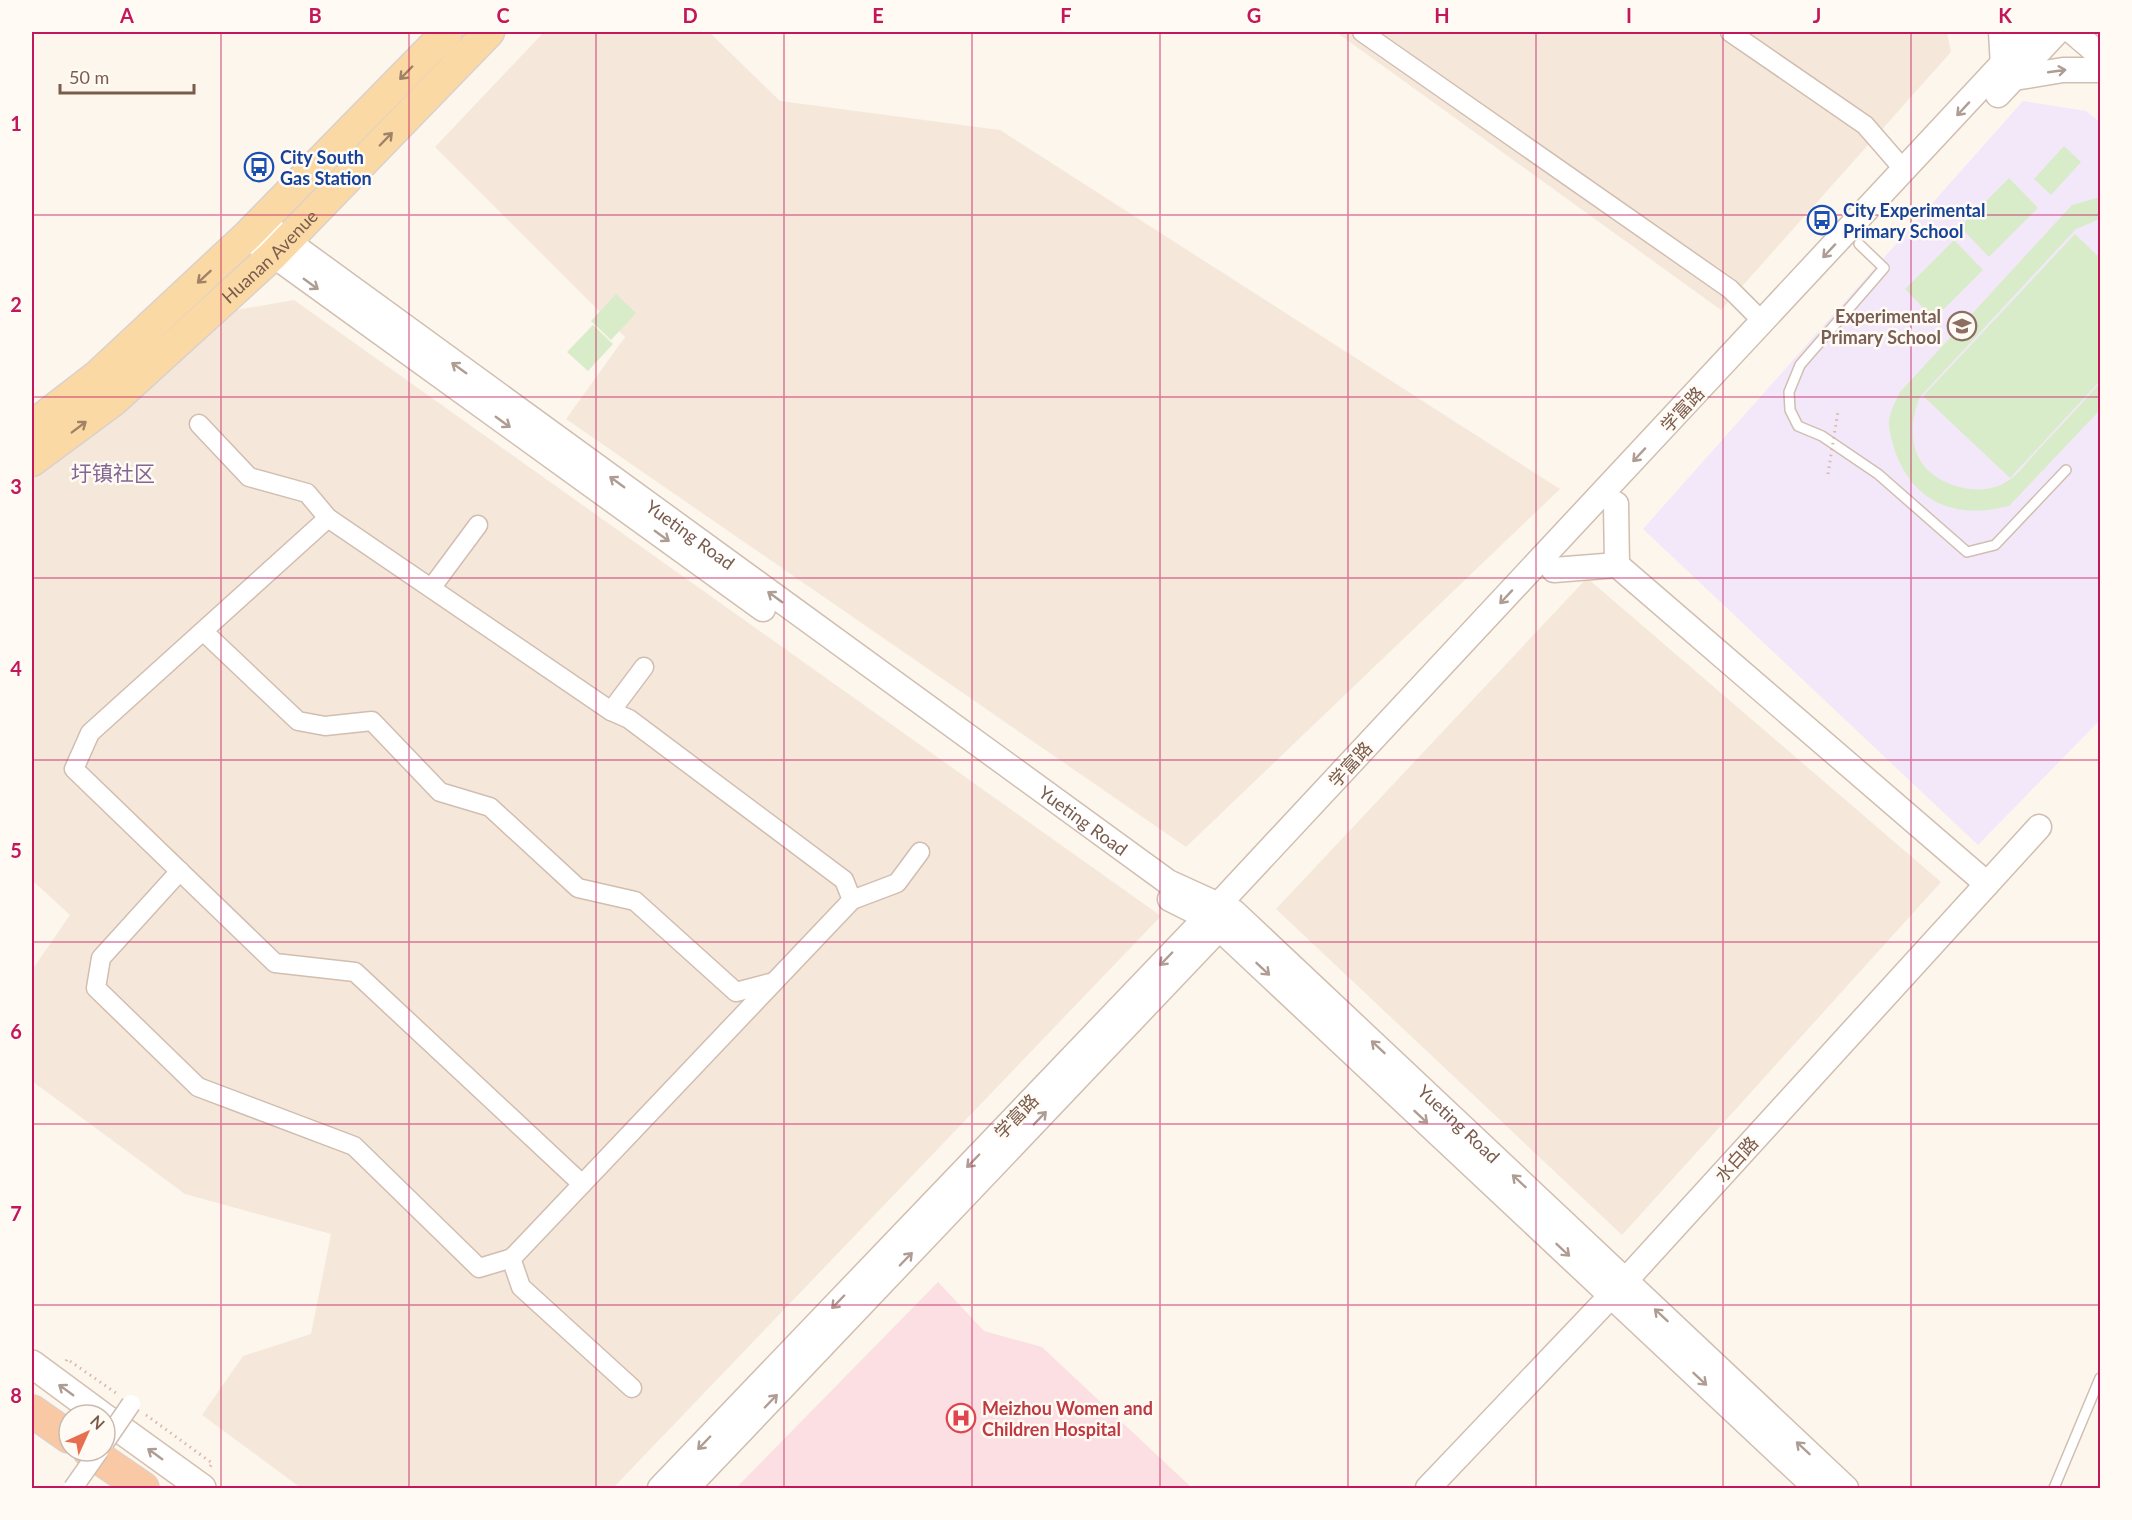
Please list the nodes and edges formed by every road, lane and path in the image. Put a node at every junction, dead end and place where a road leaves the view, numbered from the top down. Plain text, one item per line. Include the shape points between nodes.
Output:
1 (447, 32) edge
2 (489, 32) edge
3 (1362, 32) edge
4 (1730, 32) edge
5 (2001, 32) edge
6 (2032, 32) edge
7 (2057, 32) edge
8 (2073, 32) edge
9 (2100, 56) edge
10 (2100, 70) edge
11 (2008, 72) junction
12 (1905, 171) junction
13 (254, 229) junction
14 (1858, 244) junction
15 (279, 249) junction
16 (1763, 322) junction
17 (1838, 411) dead end
18 (199, 424) dead end
19 (32, 426) edge
20 (32, 461) edge
21 (2066, 470) dead end
22 (1828, 474) dead end
23 (1616, 504) junction
24 (328, 518) junction
25 (478, 525) dead end
26 (1617, 565) junction
27 (1554, 570) junction
28 (432, 587) junction
29 (204, 632) junction
30 (644, 667) dead end
31 (611, 711) junction
32 (2039, 827) dead end
33 (920, 852) dead end
34 (180, 871) junction
35 (1987, 884) junction
36 (852, 900) junction
37 (1220, 915) junction
38 (774, 982) junction
39 (582, 1184) junction
40 (511, 1258) junction
41 (1618, 1288) junction
42 (67, 1359) dead end
43 (32, 1364) edge
44 (2100, 1378) edge
45 (632, 1388) dead end
46 (85, 1403) edge
47 (131, 1404) junction
48 (32, 1411) edge
49 (117, 1424) edge
50 (117, 1427) edge
51 (57, 1429) edge
52 (91, 1463) edge
53 (107, 1463) edge
54 (212, 1463) dead end
55 (73, 1488) edge
56 (143, 1488) edge
57 (202, 1488) edge
58 (660, 1488) edge
59 (687, 1488) edge
60 (1428, 1488) edge
61 (1816, 1488) edge
62 (1846, 1488) edge
63 (2054, 1488) edge

1 -> 13 main road, Huanan Avenue
15 -> 2 main road, Huanan Avenue
3 - 16 street via 1730,289
4 - 12 street via 1864,125
5 - 11 street
6 - 11 street, 学富路
7 - 11 street, 学富路
8 - 9 street
11 -> 10 street
11 -> 12 street, 学富路
11 - 14 street, 学富路
12 -> 16 street, 学富路
13 - 15 street, Yueting Road
13 -> 19 main road, Huanan Avenue via 98,375
14 - 21 lane via 1884,268 1800,365 1789,392 1790,410 1798,426 1822,436 1878,474 1967,552 1995,545
14 - 23 street, 学富路
20 -> 15 main road, Huanan Avenue via 113,401
15 - 37 street, Yueting Road via 1158,892
16 -> 37 street, 学富路
17 - 22 path, bridge
18 - 24 street via 249,477 307,493
23 - 26 street
23 - 27 street, 学富路
24 - 28 street
24 - 29 street
25 - 28 street
26 - 27 street
26 - 35 street
27 - 37 street, 学富路
28 - 31 street
29 - 34 street via 90,733 74,769
29 - 38 street via 298,721 325,726 372,721 440,792 490,807 578,888 635,901 736,992
30 - 31 street
31 - 36 street via 630,719 844,880
32 - 35 street, 水白路
33 - 36 street via 897,883
34 - 39 street via 275,963 355,972
34 - 40 street via 100,958 96,988 198,1087 354,1146 479,1268
35 - 41 street, 水白路
36 - 38 street
37 - 41 street, Yueting Road
37 -> 58 street, 学富路
59 -> 37 street, 学富路
38 - 39 street
39 - 40 street
40 - 45 street via 521,1287
41 - 60 street, 水白路
41 -> 61 street, Yueting Road
62 -> 41 street, Yueting Road
42 - 47 path
46 -> 43 main road
44 - 63 lane
47 - 49 street, bridge
47 - 54 path
48 - 51 highway
57 -> 50 main road
52 - 55 street, bridge
53 - 56 highway

